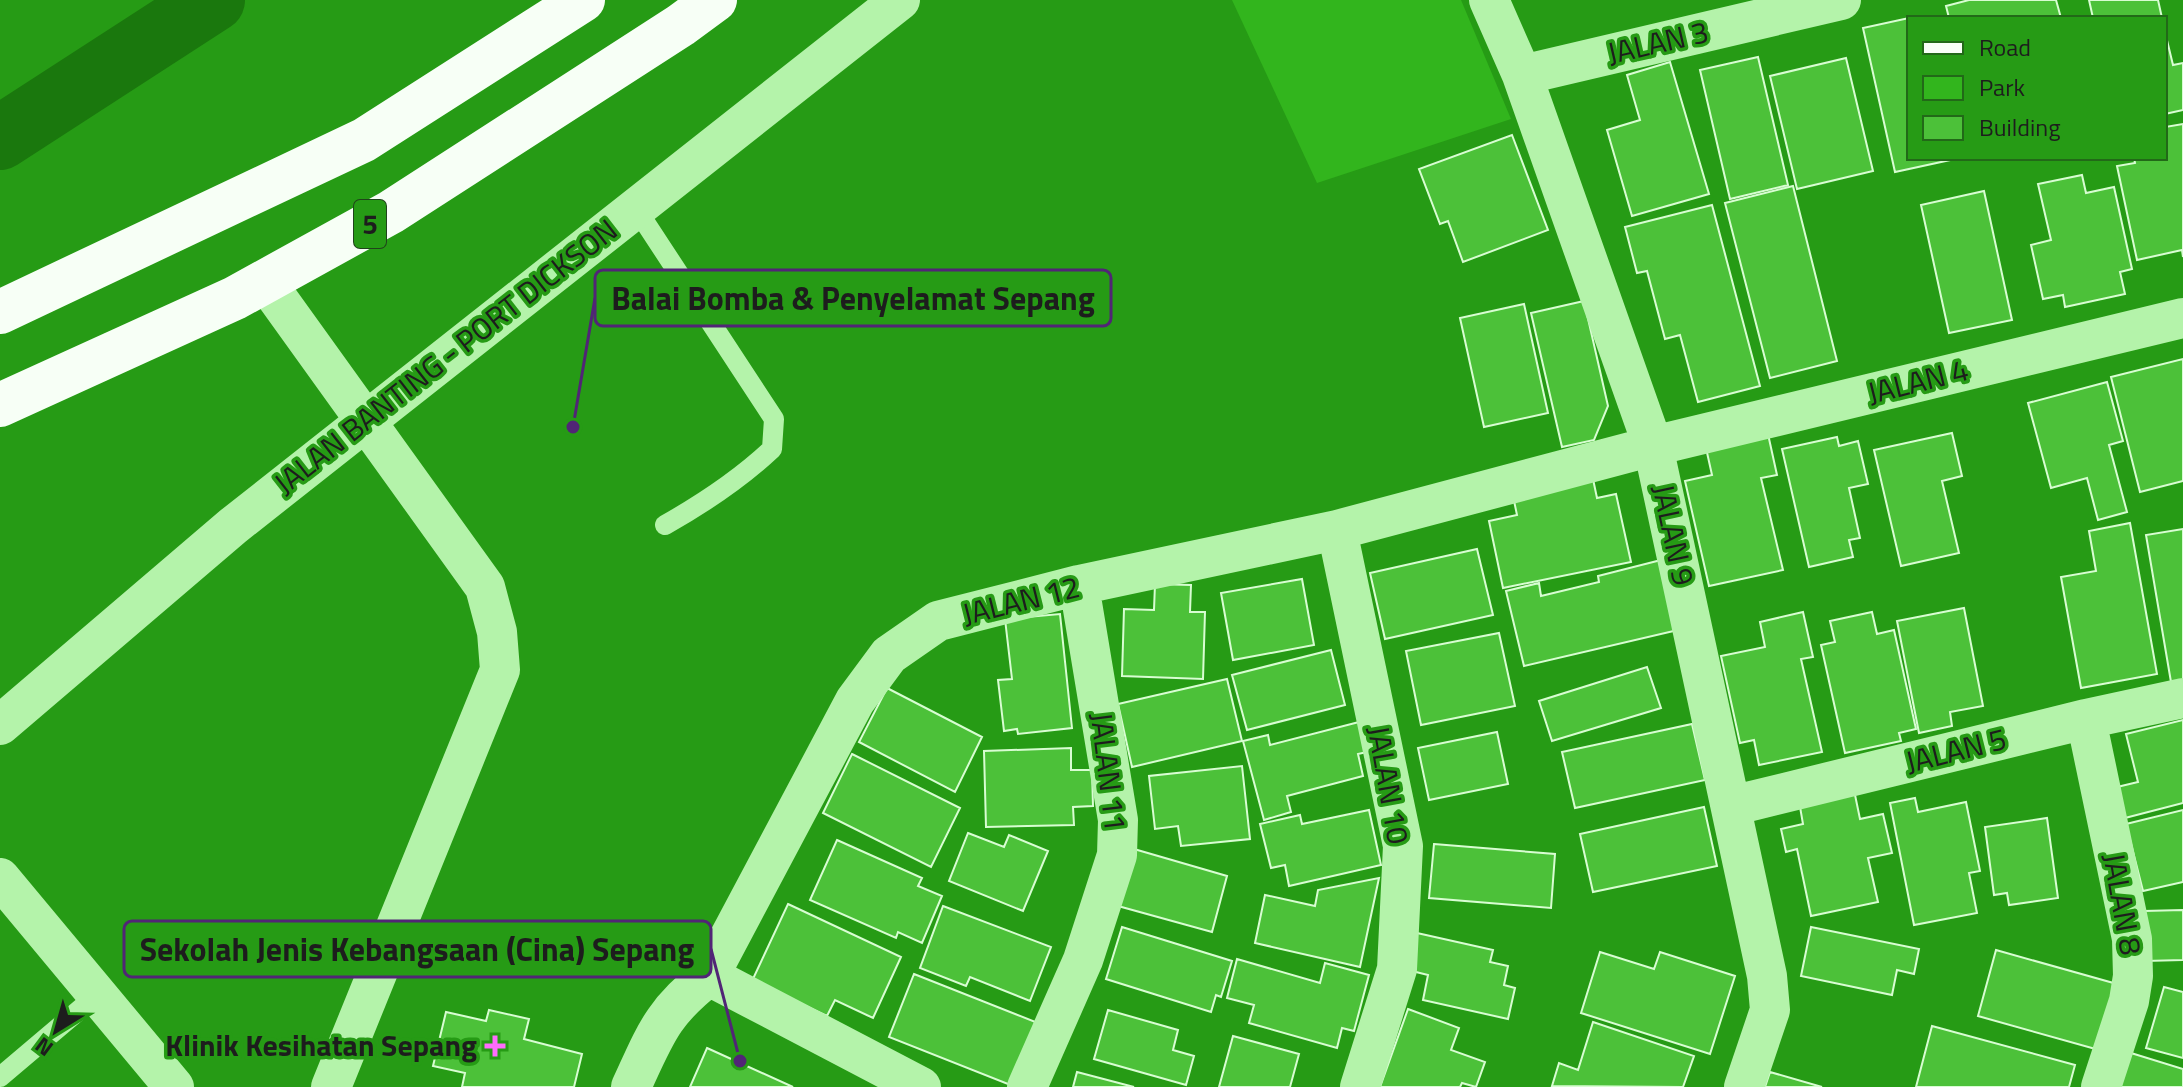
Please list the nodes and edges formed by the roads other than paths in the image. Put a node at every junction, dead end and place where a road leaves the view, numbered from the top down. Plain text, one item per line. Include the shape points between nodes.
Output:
1 (583, 0) edge
2 (715, 0) edge
3 (900, 0) edge
4 (1489, 0) edge
5 (1841, 0) edge
6 (1522, 75) junction
7 (635, 207) junction
8 (265, 281) junction
9 (0, 312) edge
10 (2183, 318) edge
11 (0, 405) edge
12 (366, 419) junction
13 (1653, 446) junction
14 (665, 525) dead end
15 (1337, 530) junction
16 (1079, 585) junction
17 (2183, 698) edge
18 (2086, 719) junction
19 (0, 725) edge
20 (1731, 806) junction
21 (0, 878) edge
22 (709, 976) junction
23 (97, 995) junction
24 (0, 1077) edge
25 (338, 1085) edge
26 (174, 1087) edge
27 (631, 1087) edge
28 (921, 1087) edge
29 (1027, 1087) edge
30 (1360, 1087) edge
31 (1744, 1087) edge
32 (2101, 1087) edge

1 - 9 main road via 364,140
2 - 8 main road, 5 via 391,212
3 - 7 street, JALAN BANTING - PORT DICKSON
4 - 6 street, JALAN 9
5 - 6 street, JALAN 3
6 - 13 street, JALAN 9
7 - 12 street, JALAN BANTING - PORT DICKSON
7 - 14 lane via 774,419 772,449 709,501
8 - 11 main road, 5
8 - 12 street
10 - 13 street, JALAN 4
12 - 19 street, JALAN BANTING - PORT DICKSON
12 - 25 street via 485,587 500,670
13 - 15 street, JALAN 12
13 - 20 street, JALAN 9
15 - 16 street, JALAN 12
15 - 30 street, JALAN 10 via 1403,846 1397,969
16 - 22 street, JALAN 12 via 938,621 889,655 855,701
16 - 29 street, JALAN 11 via 1118,820 1117,855 1083,960
17 - 18 street, JALAN 5
18 - 20 street, JALAN 5
18 - 32 street, JALAN 8 via 2132,939 2129,1001
20 - 31 street, JALAN 9 via 1770,1010
21 - 23 street
22 - 27 street, JALAN 12 via 681,997 660,1024
22 - 28 street
23 - 24 lane
23 - 26 street

